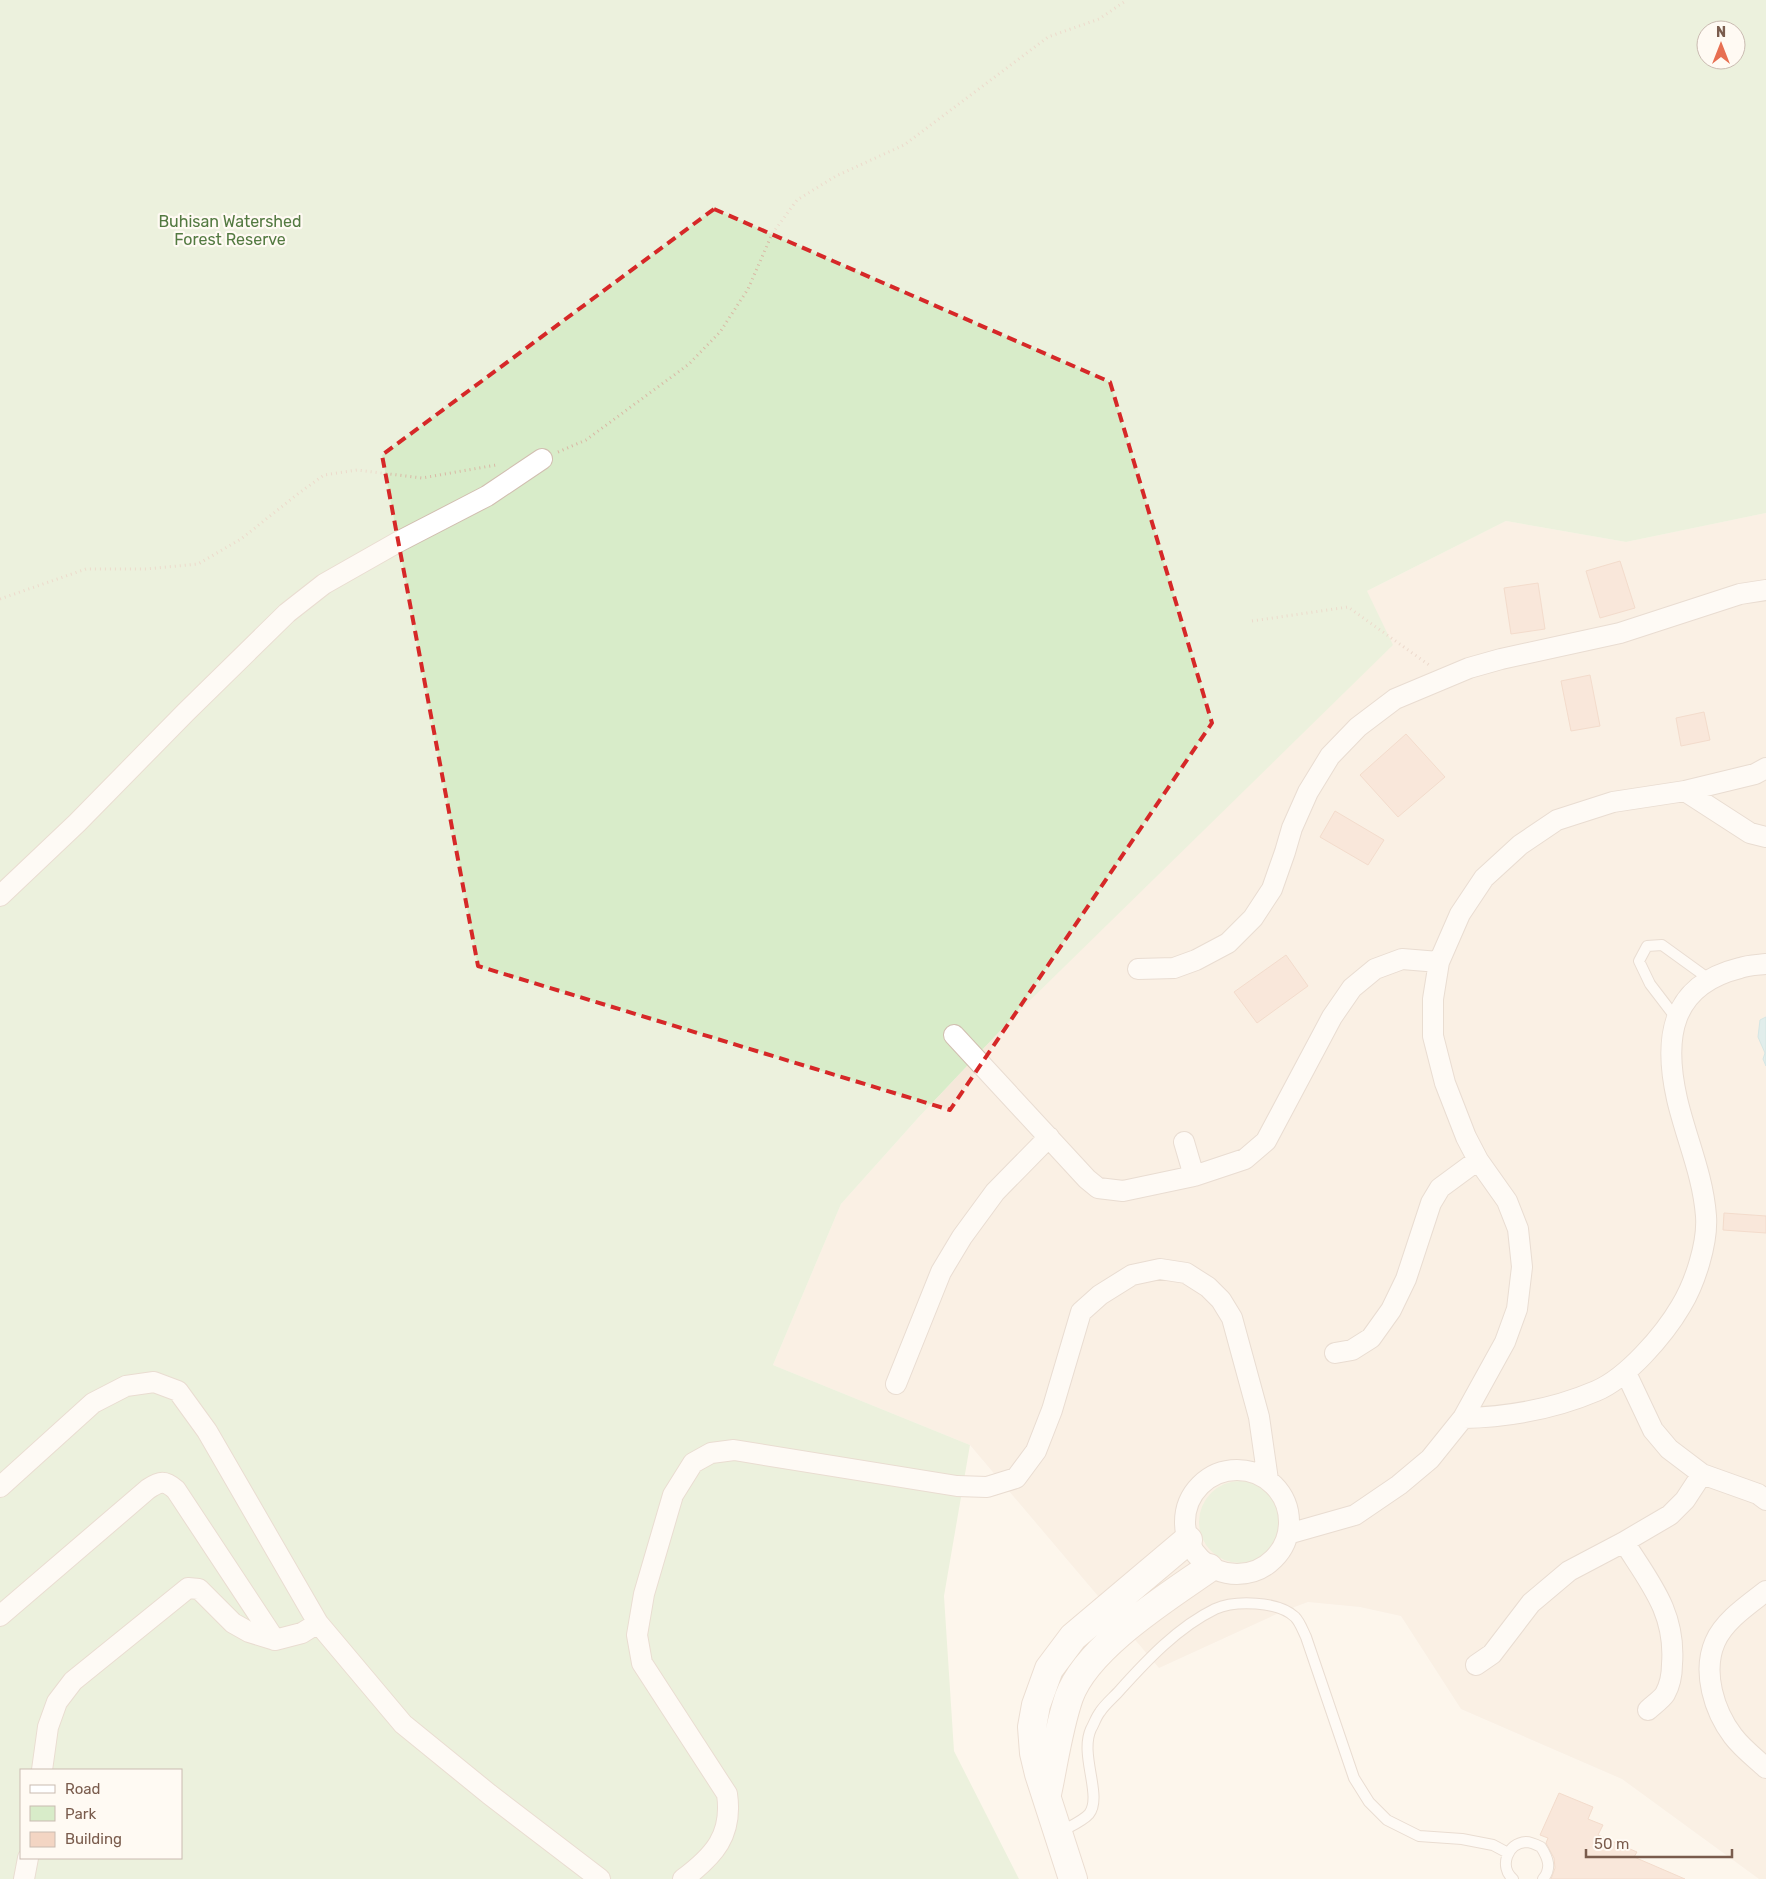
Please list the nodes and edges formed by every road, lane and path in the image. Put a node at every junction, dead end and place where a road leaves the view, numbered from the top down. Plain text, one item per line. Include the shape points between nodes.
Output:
1 (1127, 0) edge
2 (542, 459) joint
3 (504, 464) dead end
4 (1766, 590) edge
5 (0, 599) edge
6 (1252, 621) dead end
7 (1447, 678) junction
8 (1766, 768) edge
9 (1685, 791) junction
10 (1766, 837) edge
11 (0, 896) edge
12 (1439, 962) junction
13 (1766, 964) edge
14 (1138, 969) dead end
15 (1709, 979) junction
16 (1676, 1018) junction
17 (954, 1035) dead end
18 (1048, 1137) junction
19 (1184, 1142) dead end
20 (1478, 1160) junction
21 (1194, 1176) junction
22 (1335, 1353) dead end
23 (1626, 1373) junction
24 (896, 1384) dead end
25 (1463, 1418) junction
26 (1702, 1474) junction
27 (1268, 1480) junction
28 (0, 1487) edge
29 (1766, 1500) edge
30 (1288, 1534) junction
31 (1188, 1540) junction
32 (1624, 1542) junction
33 (1209, 1568) junction
34 (1766, 1591) edge
35 (0, 1616) edge
36 (318, 1623) junction
37 (275, 1640) junction
38 (1476, 1665) dead end
39 (1648, 1710) dead end
40 (1766, 1768) edge
41 (42, 1769) edge
42 (1047, 1798) junction
43 (1058, 1833) junction
44 (1508, 1853) junction
45 (28, 1859) edge
46 (24, 1879) edge
47 (600, 1879) edge
48 (683, 1879) edge
49 (1073, 1879) edge
50 (1513, 1879) edge
51 (1542, 1879) edge

1 - 2 path via 1099,19 1048,37 904,145 836,176 797,200 772,234 748,289 720,332 689,364 586,440
2 - 11 street via 487,496 324,584 287,613
3 - 5 path via 422,478 357,470 324,475 241,539 198,564 146,569 86,569
4 - 7 street via 1740,594 1620,633 1501,659
6 - 7 path via 1348,607
7 - 14 street via 1395,699 1358,727 1330,756 1308,792 1292,828 1272,889 1253,918 1228,943 1174,968
8 - 9 street via 1755,774
9 - 10 street via 1750,833
9 - 12 street via 1613,802 1557,820 1520,845 1484,878 1460,914
12 - 20 street via 1433,999 1433,1036 1446,1083
12 - 21 street via 1402,959 1374,969 1352,988 1332,1017 1266,1141 1245,1159
13 - 15 street via 1740,968
15 - 16 street via 1683,1002
15 - 16 lane via 1662,945 1648,946 1638,960 1650,984
16 - 23 street via 1670,1055 1676,1099 1703,1194 1707,1217 1704,1247 1681,1306
17 - 18 street
18 - 21 street via 1098,1188 1123,1191
18 - 24 street via 996,1192 962,1237 942,1272
19 - 21 street
20 - 22 street via 1440,1188 1431,1203 1406,1279 1392,1310 1371,1338 1352,1350
20 - 25 street via 1507,1201 1518,1229 1522,1267 1517,1309 1505,1342
23 - 25 street via 1597,1391 1554,1405 1516,1415
23 - 26 street via 1653,1430 1669,1449
25 - 30 street via 1430,1458 1381,1498 1355,1515
26 - 29 street via 1758,1494
26 - 32 street via 1686,1500 1670,1515
27 - 30 street via 1286,1504
27 - 31 street via 1258,1474 1234,1470 1211,1477 1201,1485 1188,1505 1185,1516
27 - 48 street via 1260,1417 1232,1318 1222,1300 1186,1273 1160,1269 1132,1275 1100,1294 1082,1312 1036,1451 1016,1478 987,1487 957,1486 734,1450 711,1453 693,1463 673,1495 644,1594 637,1635 642,1664 727,1794 729,1810 722,1838 712,1854
28 - 36 street via 93,1403 126,1386 154,1382 178,1391 207,1431
30 - 33 street via 1284,1546 1268,1564 1257,1570 1233,1574
31 - 33 street
31 - 42 street via 1074,1637 1049,1669 1032,1727 1034,1753
32 - 38 street via 1569,1570 1532,1603 1492,1654
32 - 39 street via 1662,1603 1669,1621 1673,1651 1671,1677 1664,1694
33 - 42 street via 1104,1646 1086,1666 1069,1695 1059,1728
34 - 40 street via 1734,1615 1715,1641 1708,1664 1718,1711 1733,1736
35 - 37 street via 148,1489 158,1483 169,1483
36 - 37 street via 302,1634
36 - 47 street via 403,1724
37 - 41 street via 233,1623 199,1589 188,1588 73,1681 56,1702 48,1727
42 - 43 street
43 - 44 lane via 1088,1815 1095,1804 1087,1747 1099,1712 1139,1669 1190,1624 1216,1609 1264,1604 1295,1618 1306,1637 1354,1778 1369,1802 1387,1820 1419,1836 1462,1839 1493,1845
43 - 49 street
44 - 50 lane via 1505,1860 1508,1875
44 - 51 lane via 1513,1847 1527,1842 1541,1847 1549,1860
45 - 46 street

